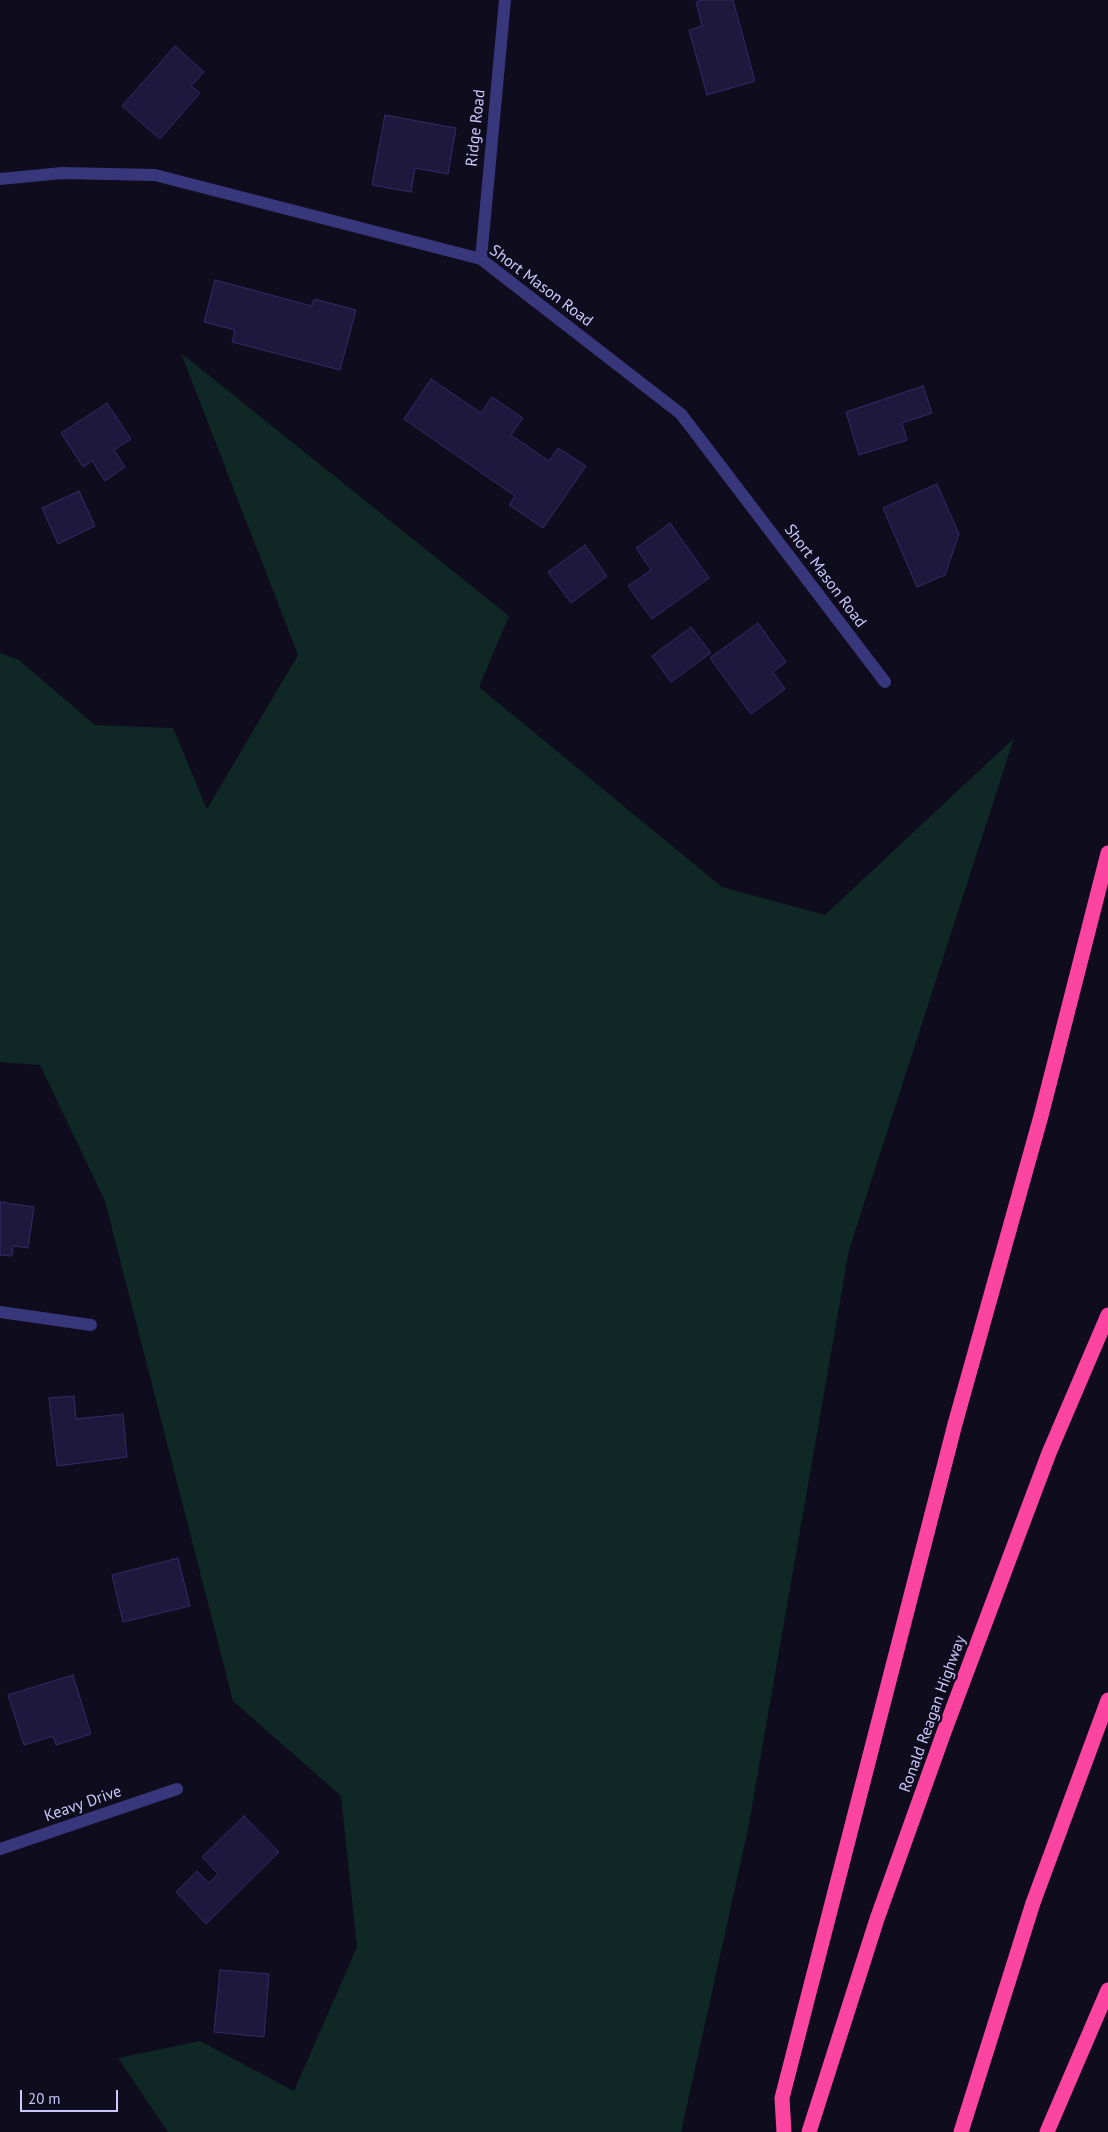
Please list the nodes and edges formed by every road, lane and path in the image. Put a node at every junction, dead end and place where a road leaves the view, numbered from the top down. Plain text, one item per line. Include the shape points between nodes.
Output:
1 (505, 0) edge
2 (0, 179) edge
3 (481, 259) junction
4 (885, 682) dead end
5 (1108, 853) edge
6 (0, 1312) edge
7 (1108, 1315) edge
8 (90, 1325) dead end
9 (1108, 1700) edge
10 (177, 1790) dead end
11 (0, 1849) edge
12 (1108, 1990) edge
13 (784, 2132) edge
14 (809, 2132) edge
15 (961, 2132) edge
16 (1047, 2132) edge

1 - 3 street, Ridge Road
2 - 3 street, Short Mason Road via 62,173 156,175
3 - 4 street, Short Mason Road via 681,414
5 - 13 highway via 1041,1116 950,1443 789,2070 782,2098
6 - 8 street
7 - 14 highway, Ronald Reagan Highway via 1049,1453 944,1732 877,1919
9 - 15 highway via 1033,1903
10 - 11 street, Keavy Drive
12 - 16 highway

